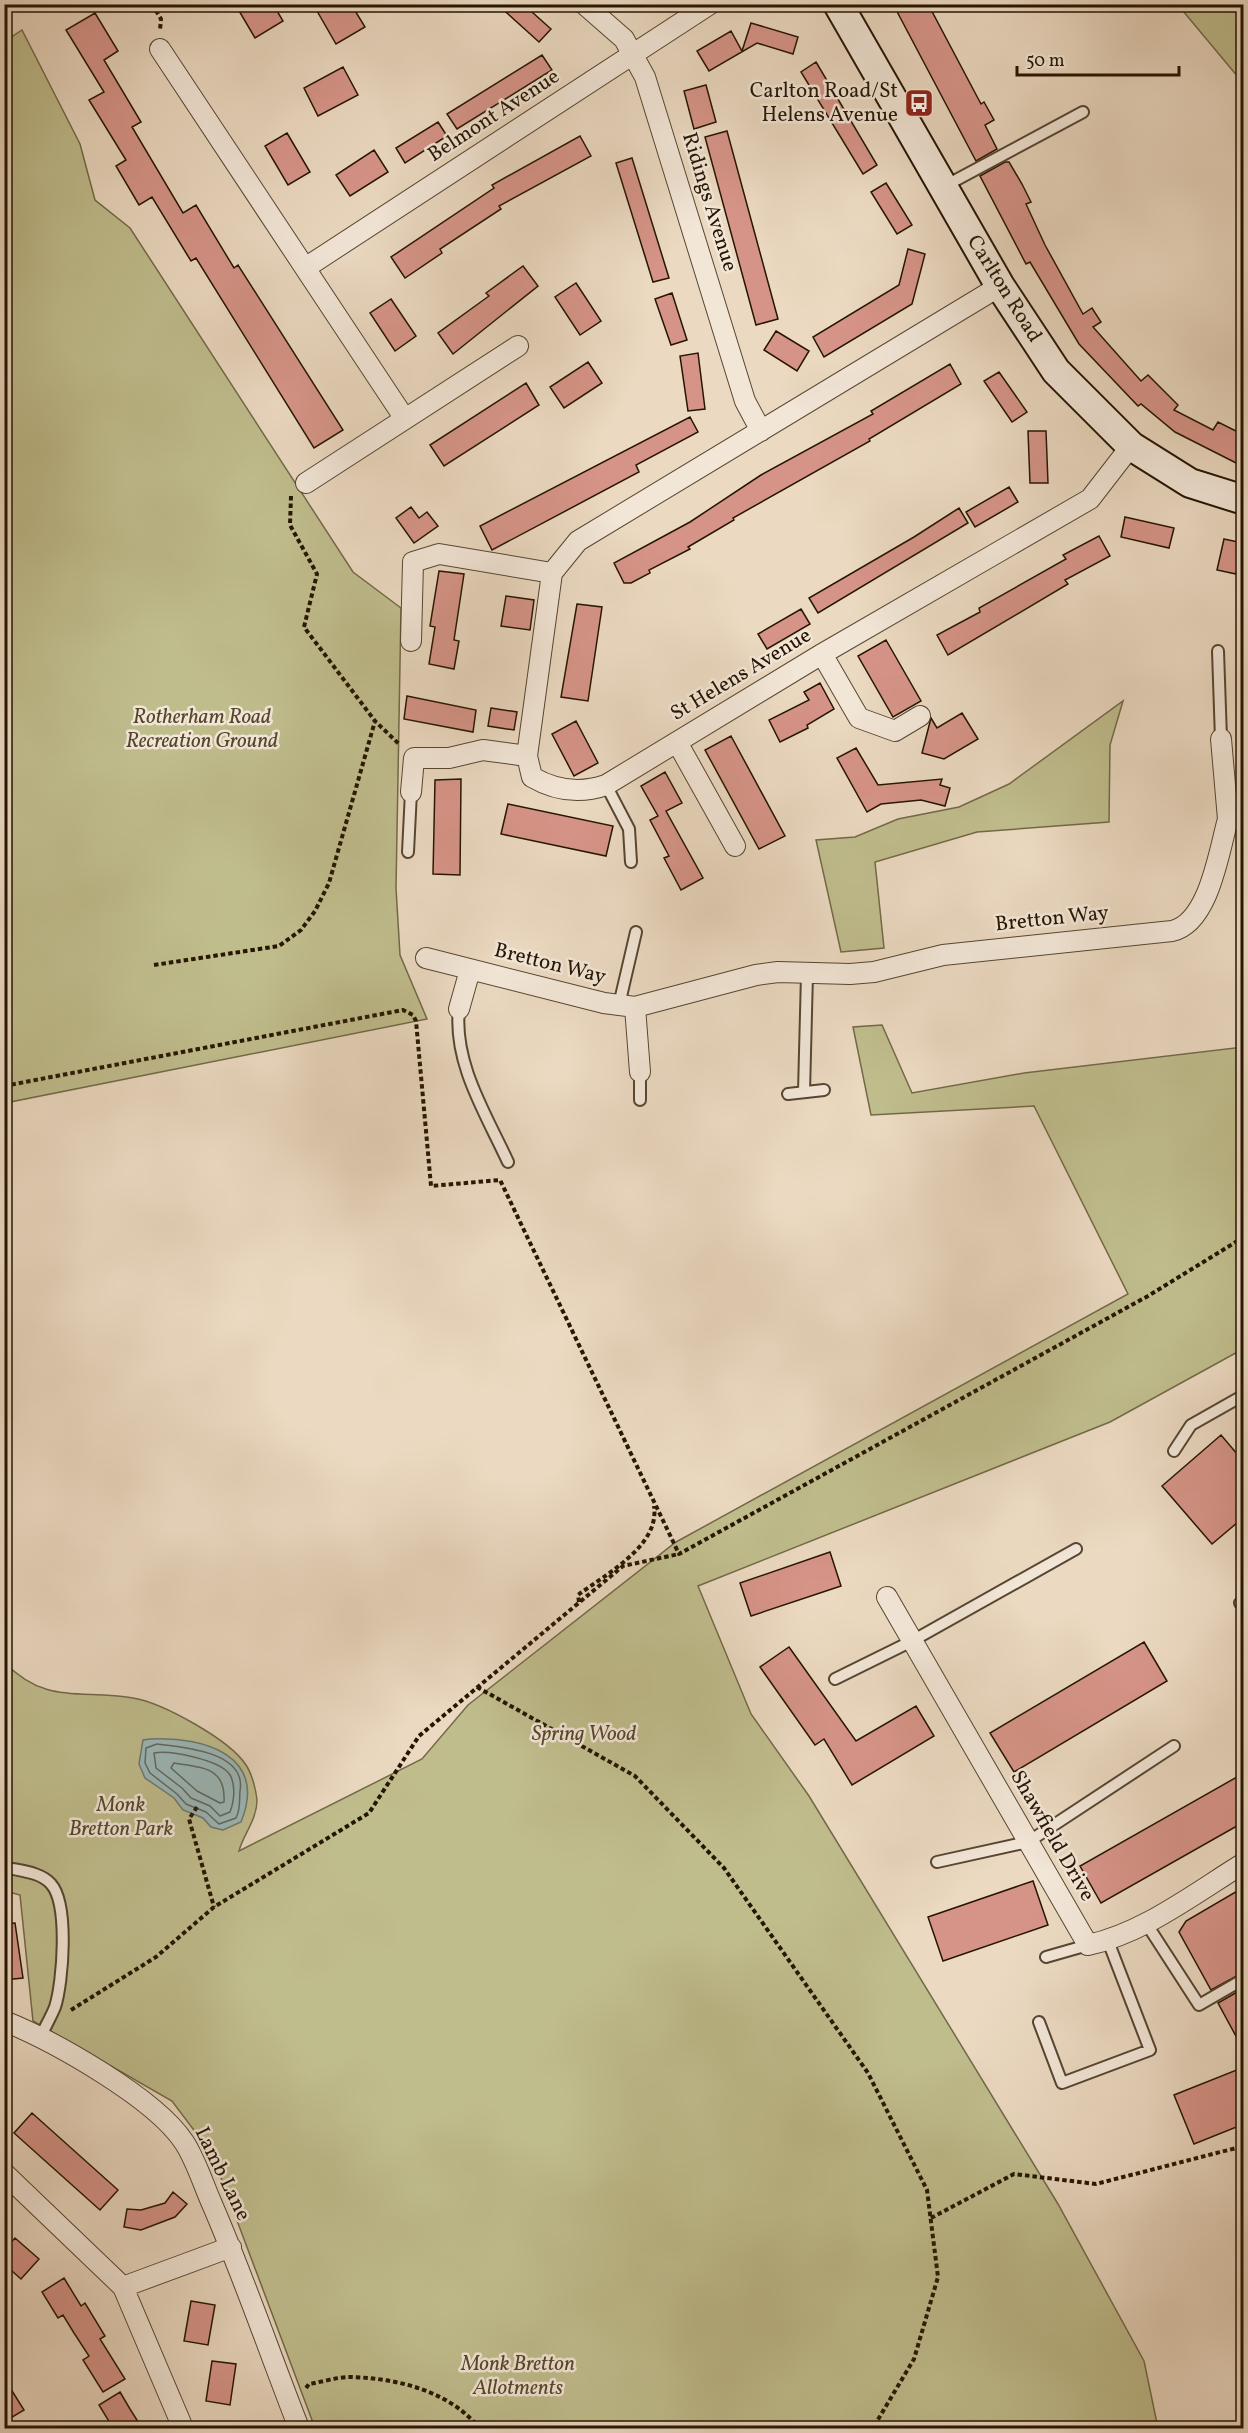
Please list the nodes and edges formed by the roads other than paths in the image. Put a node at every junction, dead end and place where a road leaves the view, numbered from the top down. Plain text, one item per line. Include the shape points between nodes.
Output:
1 (584, 4) edge
2 (710, 4) edge
3 (838, 4) edge
4 (160, 49) road end
5 (634, 54) junction
6 (1083, 112) dead end
7 (943, 188) junction
8 (305, 268) junction
9 (1000, 286) junction
10 (518, 346) dead end
11 (405, 419) junction
12 (761, 431) junction
13 (1131, 446) junction
14 (306, 483) road end
15 (1244, 500) edge
16 (552, 573) junction
17 (411, 641) dead end
18 (1218, 651) dead end
19 (822, 654) junction
20 (920, 716) dead end
21 (1221, 739) joint
22 (677, 742) junction
23 (527, 756) junction
24 (606, 785) junction
25 (411, 792) joint
26 (1236, 818) edge
27 (735, 846) dead end
28 (408, 852) dead end
29 (631, 862) dead end
30 (636, 932) dead end
31 (426, 958) dead end
32 (470, 970) junction
33 (807, 974) junction
34 (627, 1006) junction
35 (459, 1009) joint
36 (640, 1072) joint
37 (824, 1090) dead end
38 (804, 1092) junction
39 (788, 1094) dead end
40 (640, 1100) dead end
41 (508, 1162) dead end
42 (1244, 1395) edge
43 (1174, 1451) dead end
44 (1076, 1549) dead end
45 (887, 1597) dead end
46 (912, 1641) junction
47 (835, 1679) dead end
48 (1174, 1746) dead end
49 (1028, 1842) junction
50 (937, 1862) dead end
51 (1244, 1863) edge
52 (4, 1867) edge
53 (1146, 1923) junction
54 (1108, 1941) junction
55 (1088, 1945) junction
56 (1046, 1957) dead end
57 (1244, 1979) edge
58 (4, 2021) edge
59 (1039, 2022) dead end
60 (43, 2031) junction
61 (4, 2173) edge
62 (231, 2247) junction
63 (123, 2287) junction
64 (183, 2428) edge
65 (299, 2428) edge

1 - 5 street, Ridings Avenue via 624,39
2 - 5 street, Belmont Avenue
3 - 7 main road, Carlton Road
4 - 8 street
5 - 8 street, Belmont Avenue
5 - 12 street, Ridings Avenue via 645,77 746,401
6 - 7 lane
7 - 9 main road, Carlton Road
8 - 11 street
9 - 12 street
9 - 13 main road, Carlton Road via 1056,371
10 - 11 street
11 - 14 street
12 - 16 street via 578,541
13 - 15 main road, Carlton Road via 1190,483
13 - 19 street, St Helens Avenue via 1090,499
16 - 17 street via 439,554 413,562
16 - 23 street
18 - 21 lane, Bretton Way
19 - 20 street via 859,718 895,731
19 - 22 street, St Helens Avenue
21 - 26 street, Bretton Way
22 - 24 street, St Helens Avenue
22 - 27 street
23 - 24 street, St Helens Avenue via 532,777 548,786 587,792
23 - 25 street via 483,750 449,758 414,758
24 - 29 lane via 629,829
25 - 28 lane
26 - 33 street, Bretton Way via 1200,909 1183,929 943,954 874,972
30 - 34 lane, Bretton Way
31 - 32 street, Bretton Way
32 - 34 street, Bretton Way
32 - 35 street, Bretton Way
33 - 34 street, Bretton Way via 756,975
33 - 38 lane
34 - 36 street, Bretton Way
35 - 41 lane, Bretton Way via 457,1025 465,1067
36 - 40 lane, Bretton Way
37 - 38 lane
38 - 39 lane
42 - 43 lane via 1191,1425
44 - 46 lane
45 - 46 street, Shawfield Drive
46 - 47 lane
46 - 49 street, Shawfield Drive
48 - 49 lane
49 - 50 lane
49 - 55 street, Shawfield Drive
51 - 53 street
52 - 60 lane via 43,1877 53,1885 58,1897 59,1986 55,2007
53 - 54 street
53 - 57 lane via 1199,2005
54 - 55 street
54 - 59 lane via 1150,2050 1062,2083
55 - 56 lane
58 - 60 street, Lamb Lane
60 - 62 street, Lamb Lane via 160,2114 184,2142
61 - 63 street
62 - 63 street
62 - 65 street, Lamb Lane
63 - 64 street

